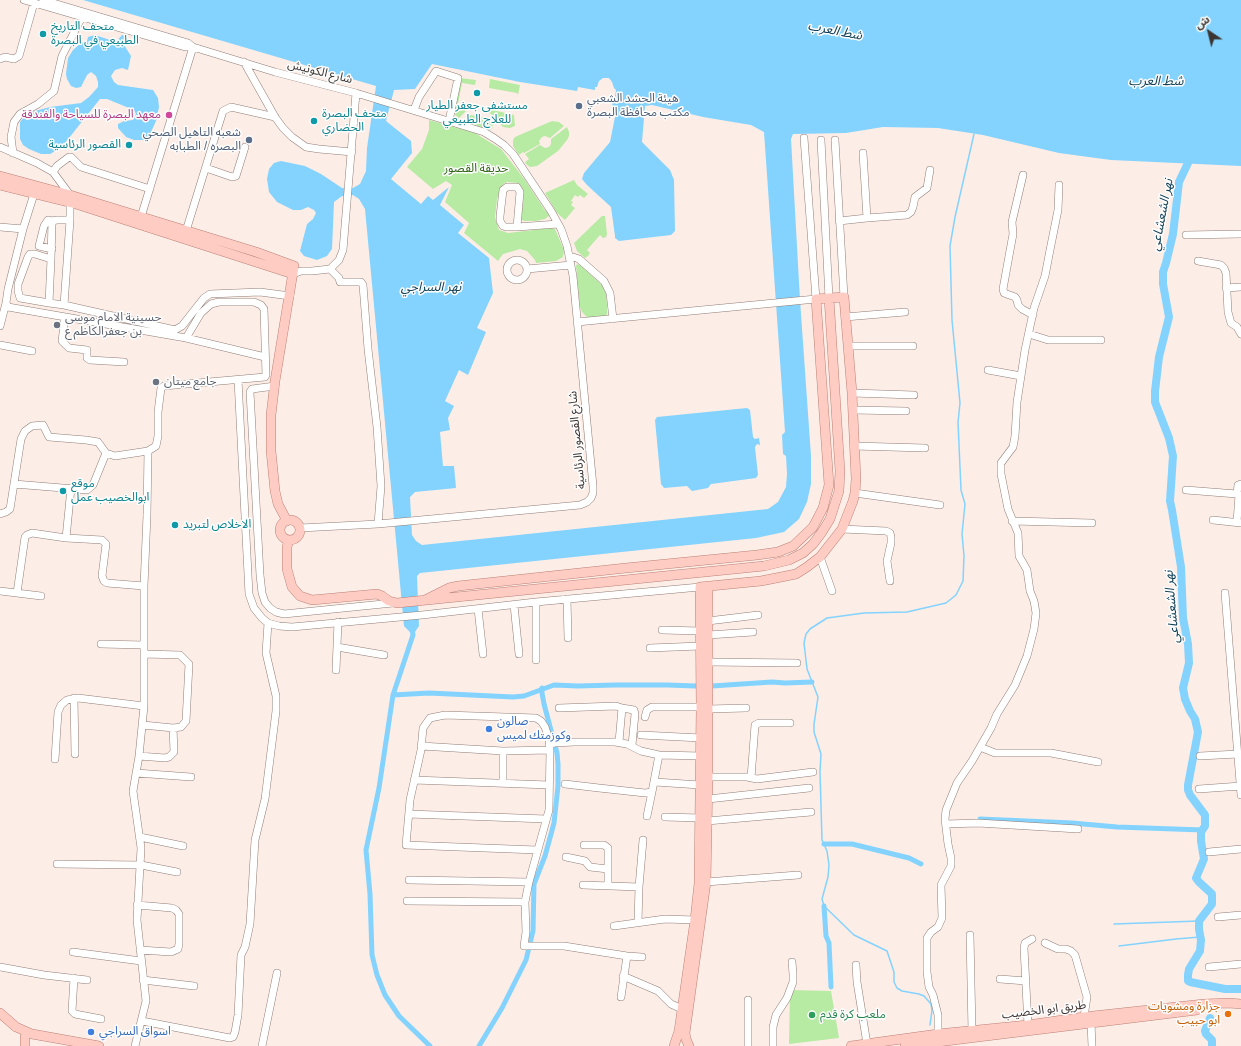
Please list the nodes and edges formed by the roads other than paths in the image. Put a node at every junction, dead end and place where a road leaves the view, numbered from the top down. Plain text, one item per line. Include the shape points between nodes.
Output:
1 (24, 0) edge
2 (43, 0) edge
3 (34, 3) junction
4 (82, 17) junction
5 (193, 47) junction
6 (0, 59) edge
7 (244, 62) junction
8 (356, 93) junction
9 (414, 110) junction
10 (275, 118) junction
11 (449, 121) junction
12 (804, 138) dead end
13 (821, 140) dead end
14 (835, 140) dead end
15 (0, 147) edge
16 (245, 147) dead end
17 (352, 152) junction
18 (13, 153) junction
19 (863, 153) dead end
20 (206, 168) junction
21 (930, 170) dead end
22 (53, 172) junction
23 (1023, 175) dead end
24 (0, 176) edge
25 (0, 185) edge
26 (1059, 185) dead end
27 (150, 189) junction
28 (36, 190) junction
29 (70, 199) junction
30 (141, 217) junction
31 (867, 218) junction
32 (70, 220) junction
33 (52, 221) junction
34 (839, 222) junction
35 (558, 224) junction
36 (0, 226) edge
37 (517, 227) junction
38 (23, 229) junction
39 (186, 231) junction
40 (1241, 234) edge
41 (1186, 235) dead end
42 (52, 249) junction
43 (569, 257) junction
44 (52, 259) junction
45 (1198, 262) dead end
46 (571, 265) junction
47 (330, 269) junction
48 (527, 269) dead end
49 (296, 270) junction
50 (0, 287) edge
51 (1241, 287) edge
52 (1226, 288) junction
53 (8, 289) junction
54 (290, 296) junction
55 (844, 297) junction
56 (828, 298) junction
57 (813, 300) junction
58 (6, 303) junction
59 (49, 303) junction
60 (64, 305) junction
61 (905, 312) dead end
62 (1033, 315) junction
63 (65, 317) junction
64 (845, 317) junction
65 (613, 319) junction
66 (577, 322) junction
67 (0, 326) edge
68 (1029, 334) junction
69 (1241, 334) edge
70 (186, 338) junction
71 (1101, 340) dead end
72 (0, 345) edge
73 (848, 346) junction
74 (913, 346) dead end
75 (32, 351) dead end
76 (265, 357) junction
77 (124, 362) dead end
78 (988, 370) dead end
79 (1021, 376) junction
80 (238, 380) junction
81 (275, 386) junction
82 (852, 393) junction
83 (914, 395) dead end
84 (853, 410) junction
85 (906, 411) dead end
86 (854, 446) junction
87 (926, 448) dead end
88 (148, 451) junction
89 (106, 453) junction
90 (14, 484) junction
91 (1241, 484) edge
92 (70, 488) junction
93 (1186, 490) dead end
94 (855, 493) junction
95 (1237, 494) junction
96 (940, 505) dead end
97 (0, 514) edge
98 (1212, 520) dead end
99 (287, 521) junction
100 (1012, 521) junction
101 (1239, 522) edge
102 (1092, 523) dead end
103 (381, 524) junction
104 (300, 528) junction
105 (842, 529) junction
106 (66, 538) junction
107 (289, 540) junction
108 (820, 557) junction
109 (890, 581) dead end
110 (144, 586) junction
111 (704, 587) junction
112 (0, 591) edge
113 (832, 592) dead end
114 (17, 593) junction
115 (1225, 593) dead end
116 (41, 596) dead end
117 (567, 599) junction
118 (422, 601) junction
119 (536, 602) junction
120 (395, 603) junction
121 (514, 605) junction
122 (478, 609) junction
123 (758, 616) dead end
124 (708, 621) junction
125 (338, 622) junction
126 (268, 623) junction
127 (662, 630) dead end
128 (753, 632) dead end
129 (704, 633) junction
130 (568, 638) dead end
131 (101, 644) dead end
132 (144, 645) junction
133 (700, 646) junction
134 (337, 648) junction
135 (650, 648) dead end
136 (145, 654) junction
137 (483, 654) dead end
138 (519, 654) dead end
139 (384, 655) dead end
140 (536, 660) dead end
141 (708, 662) junction
142 (797, 664) dead end
143 (336, 670) dead end
144 (74, 698) junction
145 (144, 706) junction
146 (559, 708) dead end
147 (622, 708) junction
148 (705, 708) junction
149 (746, 708) dead end
150 (645, 717) dead end
151 (790, 723) dead end
152 (142, 725) junction
153 (173, 728) junction
154 (641, 735) dead end
155 (701, 738) junction
156 (619, 742) junction
157 (632, 745) junction
158 (421, 746) junction
159 (551, 746) junction
160 (980, 747) junction
161 (503, 751) junction
162 (75, 754) dead end
163 (1238, 754) junction
164 (659, 755) junction
165 (139, 756) junction
166 (700, 756) junction
167 (1200, 756) dead end
168 (55, 759) dead end
169 (1098, 762) dead end
170 (813, 772) dead end
171 (136, 773) junction
172 (191, 777) dead end
173 (708, 777) junction
174 (751, 778) junction
175 (414, 780) junction
176 (655, 782) junction
177 (503, 784) junction
178 (565, 784) dead end
179 (549, 785) junction
180 (700, 785) junction
181 (1241, 786) edge
182 (809, 788) dead end
183 (1199, 789) dead end
184 (652, 792) junction
185 (1241, 796) edge
186 (708, 799) junction
187 (811, 812) dead end
188 (409, 814) junction
189 (647, 816) dead end
190 (665, 817) dead end
191 (546, 819) junction
192 (704, 819) junction
193 (946, 824) junction
194 (1078, 829) dead end
195 (140, 836) junction
196 (643, 840) dead end
197 (584, 845) dead end
198 (183, 846) dead end
199 (1241, 849) edge
200 (537, 850) junction
201 (1209, 852) dead end
202 (566, 857) dead end
203 (57, 864) dead end
204 (141, 865) junction
205 (608, 869) junction
206 (177, 872) dead end
207 (798, 875) dead end
208 (409, 880) dead end
209 (529, 882) junction
210 (706, 882) junction
211 (583, 885) dead end
212 (608, 886) junction
213 (639, 887) junction
214 (407, 900) dead end
215 (525, 902) junction
216 (137, 905) junction
217 (1241, 915) edge
218 (1218, 917) dead end
219 (695, 920) junction
220 (638, 922) junction
221 (614, 926) dead end
222 (970, 935) dead end
223 (1032, 939) dead end
224 (1045, 943) dead end
225 (140, 950) junction
226 (73, 952) dead end
227 (627, 956) junction
228 (642, 957) dead end
229 (141, 961) junction
230 (792, 962) dead end
231 (1241, 964) edge
232 (856, 966) dead end
233 (0, 967) edge
234 (1209, 967) dead end
235 (277, 974) dead end
236 (624, 976) junction
237 (74, 978) junction
238 (1000, 979) dead end
239 (87, 980) dead end
240 (143, 980) junction
241 (1026, 981) junction
242 (194, 986) dead end
243 (621, 997) dead end
244 (748, 1000) dead end
245 (1241, 1004) edge
246 (682, 1009) junction
247 (1241, 1010) edge
248 (1174, 1011) junction
249 (0, 1013) edge
250 (1084, 1017) junction
251 (101, 1019) dead end
252 (0, 1021) edge
253 (142, 1021) junction
254 (1091, 1023) junction
255 (1028, 1025) junction
256 (972, 1030) junction
257 (938, 1034) junction
258 (25, 1041) edge
259 (867, 1044) junction
260 (69, 1046) edge
261 (99, 1046) edge
262 (135, 1046) edge
263 (262, 1046) edge
264 (674, 1046) edge
265 (689, 1046) edge
266 (748, 1046) edge
267 (773, 1046) edge
268 (851, 1046) edge
269 (905, 1046) edge
270 (1092, 1046) edge

1 - 3 street, شارع الكونيش
2 - 5 street, شارع الكونيش via 188,43
3 - 4 street, شارع الكونيش
3 - 6 street via 19,56
4 - 5 street, شارع الكونيش via 185,48
4 - 18 street via 62,56 54,91 20,114 14,122 11,137
5 - 7 street, شارع الكونيش
5 - 27 street
7 - 8 street, شارع الكونيش
7 - 10 street
8 - 9 street, شارع القصور الرئاسية
8 - 17 street, شارع الكونيش
9 - 11 street, شارع القصور الرئاسية
9 - 11 street via 436,71 458,78
10 - 17 street via 292,137 306,147
10 - 20 street via 236,108 227,109 222,115
11 - 35 street, شارع القصور الرئاسية via 484,132 504,145 527,173
12 - 57 street
13 - 56 street
14 - 34 street
15 - 18 street
16 - 20 street via 236,176
17 - 47 street, شارع الكونيش via 343,250 339,260
18 - 22 street
19 - 31 street
20 - 39 street
21 - 31 street via 927,188 915,197 913,207 907,215
22 - 27 street via 57,166 71,157 81,167
22 - 29 street
23 - 62 street via 1012,222 1013,234 1003,289 1015,297 1022,309
24 - 28 main road
25 - 28 main road
26 - 62 street via 1053,238
27 - 30 street
28 - 29 main road
28 - 38 street
29 - 30 main road
29 - 32 street
29 - 49 main road
30 - 39 main road
31 - 34 street
32 - 33 street
32 - 60 street
33 - 42 street
33 - 42 street via 48,220 44,226 39,246
34 - 55 street
35 - 37 street
35 - 43 street, شارع القصور الرئاسية
36 - 38 street
37 - 37 street via 503,226 500,221 503,190 506,187 517,187 520,192
38 - 53 street
39 - 49 main road via 256,252
40 - 41 street
42 - 44 street
43 - 46 street, شارع القصور الرئاسية
43 - 65 street via 581,261 604,281 610,293
44 - 59 street
44 - 59 street via 30,254 20,277 18,291 20,298
45 - 52 street via 1221,265 1226,273
46 - 48 street
46 - 66 street, شارع القصور الرئاسية
47 - 49 street
47 - 103 street via 340,282 361,282 363,285 381,486
49 - 54 main road
50 - 53 street
51 - 52 street
52 - 69 street via 1231,323
53 - 58 street
54 - 60 street via 260,292 210,294 182,326 175,330
54 - 81 main road
55 - 56 main road
55 - 64 main road
56 - 57 main road
56 - 118 main road via 840,471 839,490 830,519 813,544 803,553 789,560 764,566
57 - 65 street
57 - 118 main road via 829,486 823,508 813,527 793,546 757,556 458,586
58 - 63 street via 8,307
58 - 67 street
59 - 60 street
61 - 64 street
62 - 68 street
63 - 70 street
63 - 77 street via 62,341 69,348 86,350 87,358 90,360
64 - 73 main road
65 - 66 street
66 - 103 street, شارع القصور الرئاسية via 593,486 591,498 580,505
68 - 71 street via 1048,340
68 - 79 street
70 - 76 street
70 - 76 street via 201,313 211,304 254,302 264,309
72 - 75 street
73 - 74 street
73 - 82 main road
76 - 80 street via 265,377
78 - 79 street
79 - 100 street via 1013,447 1001,463 1001,474
80 - 88 street via 161,388 156,446
80 - 126 street via 249,594 254,608
81 - 99 main road via 271,415 272,470 278,504
81 - 120 street via 252,389 250,392 260,575 264,602 276,612 284,614
82 - 83 street
82 - 84 main road
84 - 85 street
84 - 86 main road
86 - 87 street
86 - 94 main road
88 - 89 street via 115,456
88 - 110 street
89 - 90 street via 98,442 49,437 44,425 32,426 25,430 21,439
89 - 92 street via 91,488
90 - 92 street
90 - 97 street via 10,509
91 - 95 street via 1238,485
92 - 106 street
93 - 95 street
94 - 96 street
94 - 105 main road
95 - 101 street
98 - 101 street
99 - 104 main road via 294,521
99 - 107 main road via 282,524 280,531 283,537
100 - 102 street
100 - 160 street via 1018,533 1019,556 1027,570 1034,602 1034,629 1027,656 1015,685
103 - 104 street
104 - 107 main road via 298,537
105 - 108 main road
105 - 109 street via 890,533 891,543 887,561
106 - 110 street via 104,541 104,581
106 - 114 street via 27,534
107 - 120 main road via 287,569 292,587 300,596 312,600 377,594
108 - 111 main road via 796,574 761,581
108 - 113 street
110 - 132 street
111 - 117 street
111 - 124 main road
111 - 129 main road
112 - 114 street
114 - 116 street
115 - 163 street
117 - 119 street
117 - 130 street
118 - 120 main road
119 - 121 street
119 - 140 street
121 - 122 street
121 - 138 street
122 - 125 street
122 - 137 street
123 - 124 street
124 - 129 main road
125 - 126 street via 292,627
125 - 134 street
126 - 253 street via 266,653 275,690 276,711 265,799 255,840 250,924 241,955 235,1032 230,1038
127 - 129 street
128 - 129 street
129 - 133 main road
129 - 141 main road
131 - 132 street
132 - 136 street
133 - 135 street
133 - 148 main road
134 - 139 street
134 - 143 street
136 - 145 street
136 - 153 street via 180,655 188,664 186,721 181,727
141 - 142 street
141 - 148 main road
144 - 145 street
144 - 162 street
144 - 168 street via 64,702 58,712
145 - 152 street
146 - 147 street
147 - 156 street
147 - 157 street via 634,710
148 - 149 street
148 - 150 street via 652,707 647,710
148 - 155 main road
148 - 173 main road
151 - 174 street via 755,725
152 - 153 street
152 - 165 street
153 - 165 street via 174,752 169,757
154 - 155 street
155 - 166 main road
156 - 157 street
156 - 159 street
157 - 164 street via 641,751
158 - 159 street via 423,728 430,718 439,715 536,718 545,727
158 - 161 street
158 - 175 street
159 - 161 street
159 - 179 street
160 - 169 street via 995,753 1051,753
160 - 193 street via 957,783 946,810
161 - 177 street
163 - 167 street
163 - 181 street
164 - 166 street
164 - 176 street
165 - 171 street
166 - 180 main road
170 - 174 street
171 - 172 street
171 - 195 street via 133,791
173 - 174 street
173 - 186 main road
175 - 177 street
175 - 188 street
176 - 180 street
176 - 184 street
177 - 179 street
178 - 184 street
179 - 191 street via 549,810
180 - 192 main road
181 - 183 street
181 - 185 street
182 - 186 street
184 - 189 street
186 - 192 main road
187 - 192 street
188 - 191 street
188 - 200 street via 406,844
190 - 192 street
191 - 200 street
192 - 210 main road
192 - 219 main road
193 - 194 street via 978,822
193 - 257 street via 951,866 941,885 942,918 938,927 927,938 926,972 938,1014
195 - 198 street
195 - 204 street
196 - 213 street
197 - 205 street via 607,847
199 - 201 street
200 - 209 street
202 - 205 street via 585,861 590,867
203 - 204 street
204 - 206 street
204 - 216 street
205 - 212 street
207 - 210 street
208 - 209 street
209 - 215 street
210 - 265 main road via 686,1033
211 - 212 street
212 - 213 street
213 - 220 street
214 - 215 street
215 - 227 street via 524,946 564,946
216 - 225 street
216 - 225 street via 172,908 179,914 178,949 171,952
217 - 218 street
219 - 220 street via 665,919
219 - 246 main road
220 - 221 street
222 - 256 street
223 - 241 street via 1025,943 1024,948
224 - 250 street via 1071,951 1075,955 1088,997
225 - 229 street
226 - 229 street
227 - 228 street
227 - 236 street
229 - 240 street
230 - 267 street via 793,982 776,1015
231 - 234 street
232 - 259 street
233 - 237 street
235 - 263 street
236 - 243 street
236 - 246 street via 658,991 671,1004
237 - 239 street
237 - 251 street via 72,1012
238 - 241 street
240 - 242 street
240 - 253 street via 146,1001
241 - 255 street
244 - 266 street
245 - 248 main road, طريق ابو الخصيب via 1211,1003
246 - 264 main road
247 - 248 main road, طريق ابو الخصيب
248 - 250 main road, طريق ابو الخصيب
248 - 254 main road, طريق ابو الخصيب
249 - 261 main road via 16,1027 32,1034
250 - 255 main road, طريق ابو الخصيب
252 - 258 main road
253 - 262 street
254 - 269 main road, طريق ابو الخصيب
254 - 270 street
255 - 256 main road, طريق ابو الخصيب
256 - 257 main road, طريق ابو الخصيب
257 - 259 main road, طريق ابو الخصيب
258 - 260 main road
259 - 268 main road, طريق ابو الخصيب

